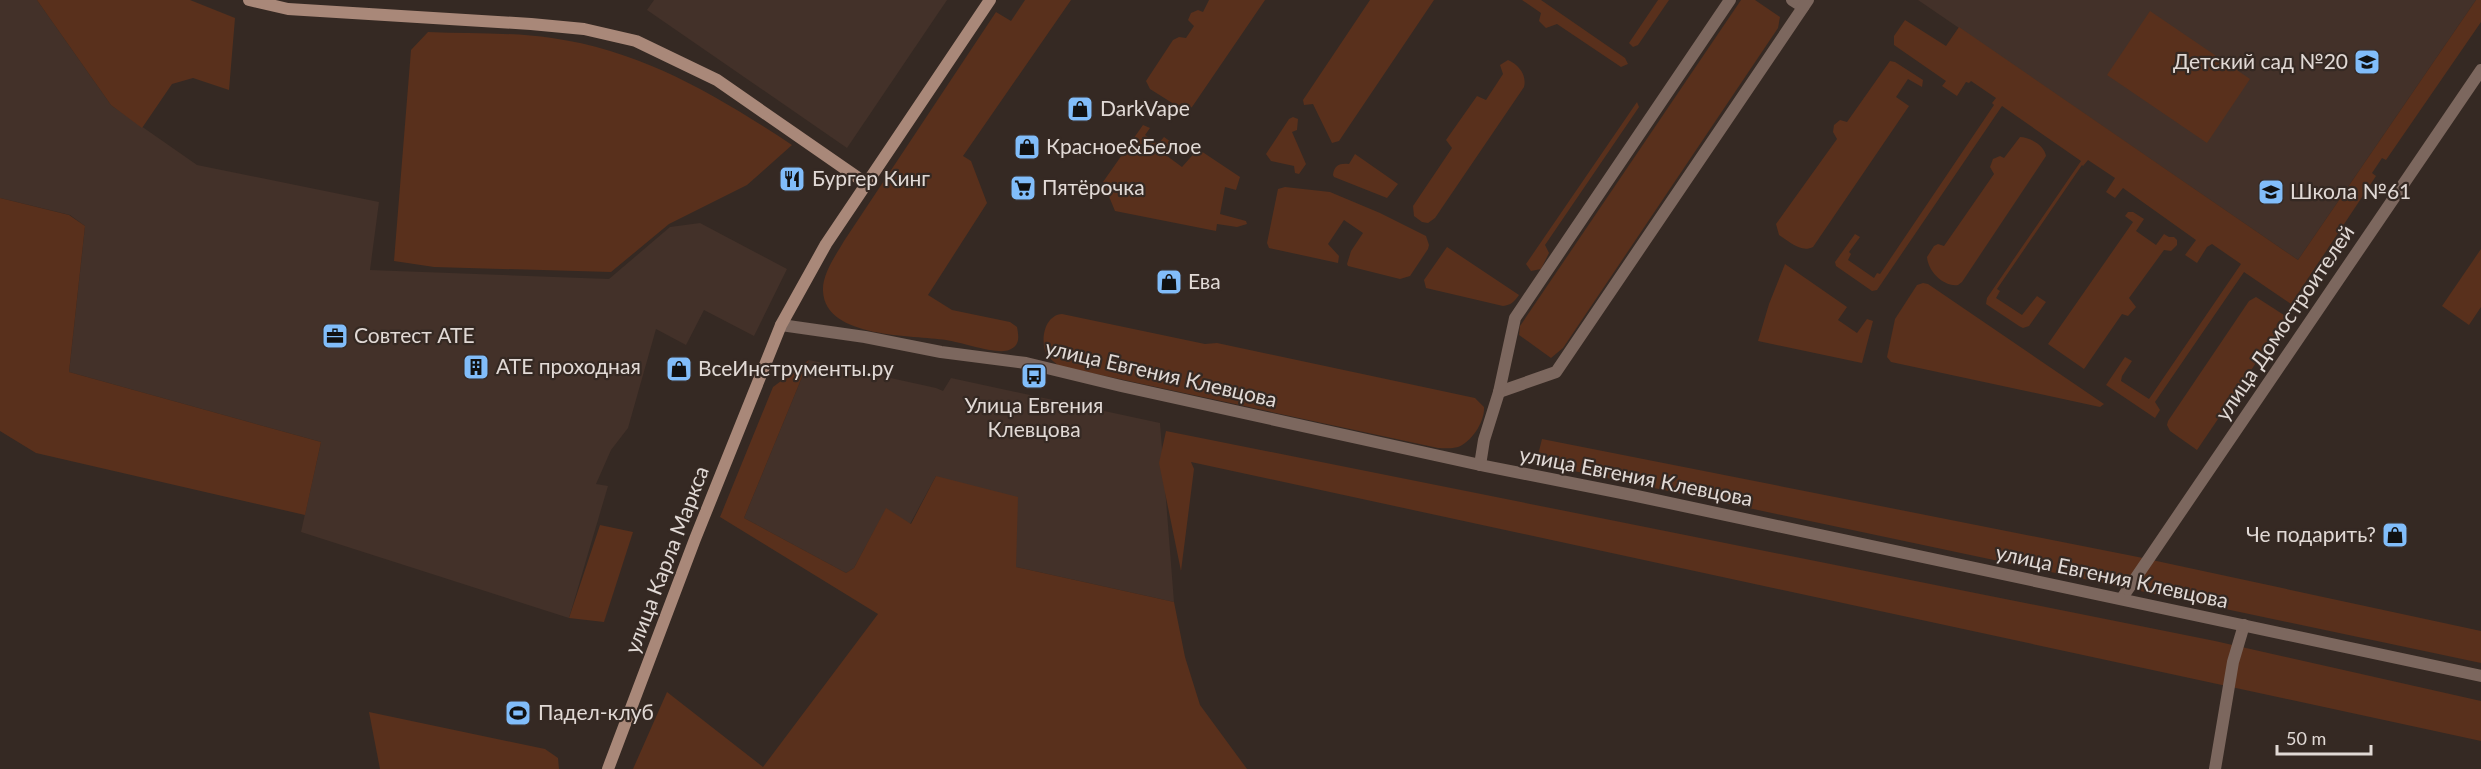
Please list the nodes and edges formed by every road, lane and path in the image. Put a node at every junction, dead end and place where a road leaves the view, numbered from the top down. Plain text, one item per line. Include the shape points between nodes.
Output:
1 (249, 0) edge
2 (990, 0) edge
3 (1730, 0) edge
4 (1792, 0) edge
5 (1805, 4) edge
6 (2481, 70) edge
7 (867, 184) junction
8 (782, 325) junction
9 (1499, 392) junction
10 (1480, 465) junction
11 (2122, 598) junction
12 (2244, 625) junction
13 (2481, 676) edge
14 (608, 769) edge
15 (2216, 769) edge

1 - 7 main road via 288,9 584,29 636,41 717,80
2 - 7 main road, улица Карла Маркса
3 - 9 street via 1515,318
4 - 5 street
5 - 9 street via 1556,372
6 - 11 street, улица Домостроителей
7 - 8 main road, улица Карла Маркса via 826,244
8 - 10 street, улица Евгения Клевцова via 1026,363
8 - 14 main road, улица Карла Маркса via 698,531
9 - 10 street
10 - 11 street, улица Евгения Клевцова
11 - 12 street, улица Евгения Клевцова
12 - 13 street, улица Евгения Клевцова
12 - 15 street via 2233,662

